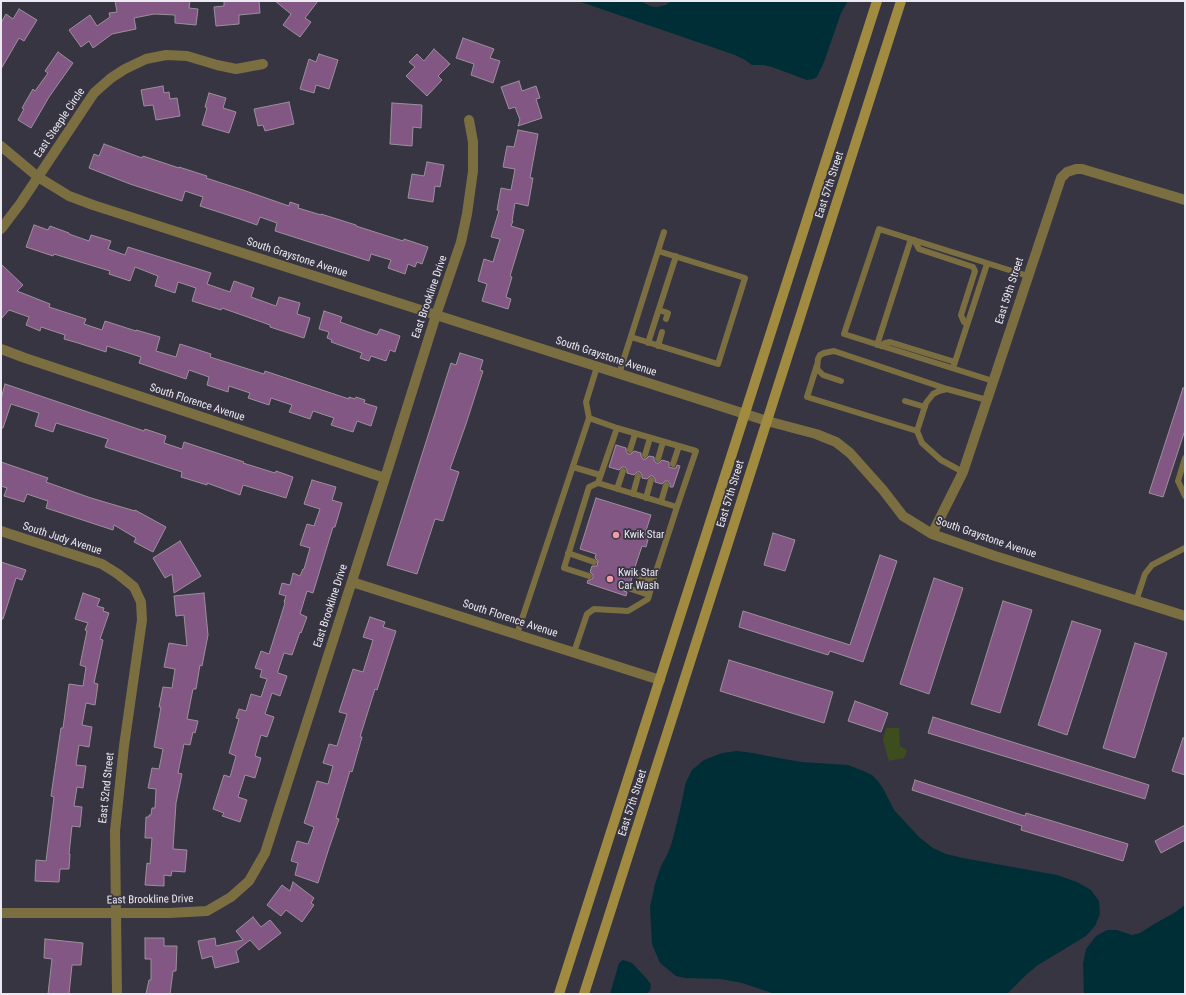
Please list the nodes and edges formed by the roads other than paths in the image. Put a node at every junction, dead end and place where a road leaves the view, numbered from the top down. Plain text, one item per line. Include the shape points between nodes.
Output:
1 (877, 1) edge
2 (902, 1) edge
3 (263, 64) dead end
4 (469, 120) dead end
5 (1, 146) edge
6 (38, 177) junction
7 (1185, 200) edge
8 (1, 229) edge
9 (664, 232) dead end
10 (912, 240) junction
11 (658, 251) junction
12 (676, 256) junction
13 (987, 264) junction
14 (1028, 276) junction
15 (659, 310) junction
16 (436, 315) junction
17 (666, 320) dead end
18 (967, 324) junction
19 (662, 332) dead end
20 (631, 337) junction
21 (648, 343) junction
22 (879, 345) junction
23 (658, 346) junction
24 (1, 348) edge
25 (817, 364) junction
26 (954, 365) junction
27 (597, 367) junction
28 (619, 374) junction
29 (841, 381) dead end
30 (993, 381) junction
31 (947, 389) junction
32 (987, 400) junction
33 (905, 402) dead end
34 (925, 407) junction
35 (745, 414) junction
36 (589, 418) junction
37 (767, 421) junction
38 (616, 428) junction
39 (917, 431) junction
40 (635, 434) junction
41 (650, 438) junction
42 (663, 442) junction
43 (679, 446) junction
44 (630, 450) dead end
45 (645, 455) dead end
46 (1185, 458) edge
47 (658, 459) dead end
48 (673, 464) dead end
49 (573, 467) junction
50 (623, 471) dead end
51 (963, 472) junction
52 (600, 476) junction
53 (638, 476) dead end
54 (385, 478) junction
55 (651, 480) dead end
56 (598, 483) junction
57 (666, 485) dead end
58 (617, 489) junction
59 (633, 494) junction
60 (1185, 496) edge
61 (646, 498) junction
62 (660, 502) junction
63 (677, 507) junction
64 (1, 531) edge
65 (932, 534) junction
66 (1185, 548) edge
67 (568, 553) junction
68 (594, 562) dead end
69 (633, 574) dead end
70 (589, 576) dead end
71 (653, 581) junction
72 (352, 582) junction
73 (134, 587) joint
74 (628, 588) dead end
75 (649, 595) junction
76 (1136, 601) junction
77 (1185, 616) edge
78 (517, 634) junction
79 (574, 652) junction
80 (660, 680) junction
81 (1, 913) edge
82 (116, 913) junction
83 (117, 994) edge
84 (560, 994) edge
85 (584, 994) edge

1 - 35 main road, East 57th Street
2 - 37 main road, East 57th Street
3 - 6 street, East Steeple Circle via 236,69 187,56 166,55 146,59 124,69 94,92
4 - 16 street, East Brookline Drive via 473,142 473,171 467,214 461,242
5 - 6 street, South Graystone Avenue
6 - 8 street, East Steeple Circle
6 - 16 street, South Graystone Avenue via 70,196 93,205
7 - 14 street, East 59th Street via 1082,169 1067,172 1059,182
9 - 11 lane
10 - 13 lane
10 - 18 lane via 919,249 973,267 975,271 961,315
10 - 22 lane
10 - 22 lane via 879,229 844,334
11 - 12 lane
11 - 20 lane
12 - 15 lane
12 - 23 lane via 745,278 718,364
13 - 14 lane
13 - 18 lane
14 - 30 street, East 59th Street
15 - 17 lane via 668,313
15 - 21 lane
16 - 27 street, South Graystone Avenue
16 - 54 street, East Brookline Drive
18 - 26 lane
19 - 23 lane
20 - 21 lane
20 - 28 lane
21 - 23 lane
22 - 26 lane
24 - 54 street, South Florence Avenue
25 - 29 lane via 820,372
25 - 31 lane via 820,355 834,351
25 - 39 lane via 807,397
26 - 30 lane
27 - 28 street, South Graystone Avenue
27 - 36 lane via 586,402
28 - 35 street, South Graystone Avenue
30 - 32 street, East 59th Street
31 - 32 lane
31 - 34 lane via 933,394
32 - 51 street, East 59th Street
33 - 34 lane
34 - 39 lane
35 - 37 street, South Graystone Avenue
35 - 80 main road, East 57th Street
36 - 38 lane
36 - 49 lane
37 - 65 street, South Graystone Avenue via 836,442 850,453 903,516
37 - 85 main road, East 57th Street
38 - 40 lane
38 - 52 lane
39 - 51 lane via 922,443 942,460
40 - 41 lane
40 - 44 lane
41 - 42 lane
41 - 45 lane
42 - 43 lane
42 - 47 lane
43 - 48 lane
43 - 63 lane via 696,451
46 - 60 lane via 1178,481
49 - 52 lane
49 - 78 lane
50 - 58 lane
51 - 65 street, East 59th Street
52 - 56 lane
53 - 59 lane
54 - 72 street, East Brookline Drive
55 - 61 lane
56 - 58 lane
56 - 67 lane via 589,487
57 - 62 lane
58 - 59 lane
59 - 61 lane
61 - 62 lane
62 - 63 lane
63 - 71 lane
64 - 73 street, South Judy Avenue via 102,564
65 - 76 street, South Graystone Avenue
66 - 76 lane via 1152,565 1145,574
67 - 68 lane
67 - 70 lane via 564,568
69 - 71 lane
71 - 75 lane
72 - 78 street, South Florence Avenue
72 - 82 street, East Brookline Drive via 265,853 250,881 231,897 207,911 169,914
73 - 82 street, East 52nd Street via 141,602 142,620 115,830
74 - 75 lane
75 - 79 lane via 648,599 628,611 594,609 587,614
76 - 77 street, South Graystone Avenue
78 - 79 street, South Florence Avenue
79 - 80 street, South Florence Avenue
80 - 84 main road, East 57th Street
81 - 82 street, East Brookline Drive
82 - 83 street, East 52nd Street

